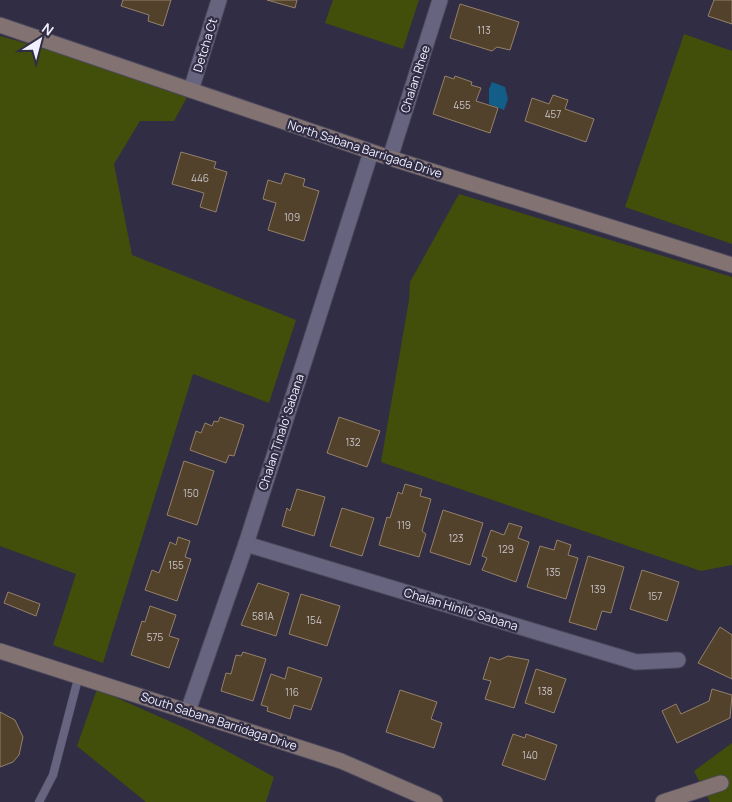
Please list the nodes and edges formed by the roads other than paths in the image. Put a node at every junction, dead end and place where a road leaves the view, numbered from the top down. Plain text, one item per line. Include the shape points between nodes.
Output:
1 (219, 0) edge
2 (440, 0) edge
3 (0, 25) edge
4 (191, 90) junction
5 (371, 152) junction
6 (390, 158) junction
7 (732, 265) edge
8 (246, 544) junction
9 (0, 651) edge
10 (678, 660) dead end
11 (78, 675) junction
12 (188, 710) junction
13 (721, 783) dead end
14 (39, 802) edge
15 (435, 802) edge
16 (663, 802) edge

1 - 4 street, Detcha Ct
2 - 6 street, Chalan Rhee
3 - 4 main road, North Sabana Barrigada Drive
4 - 5 main road, North Sabana Barrigada Drive
5 - 6 main road, North Sabana Barrigada Drive
5 - 8 street, Chalan Tinalo' Sabana
6 - 7 main road, North Sabana Barrigada Drive
8 - 10 street, Chalan Hinilo' Sabana via 636,662
8 - 12 street, Chalan Tinalo' Sabana
9 - 11 main road, South Sabana Barridaga Drive
11 - 12 main road, South Sabana Barridaga Drive
11 - 14 lane via 53,775
12 - 15 main road, South Sabana Barridaga Drive via 341,760
13 - 16 main road

